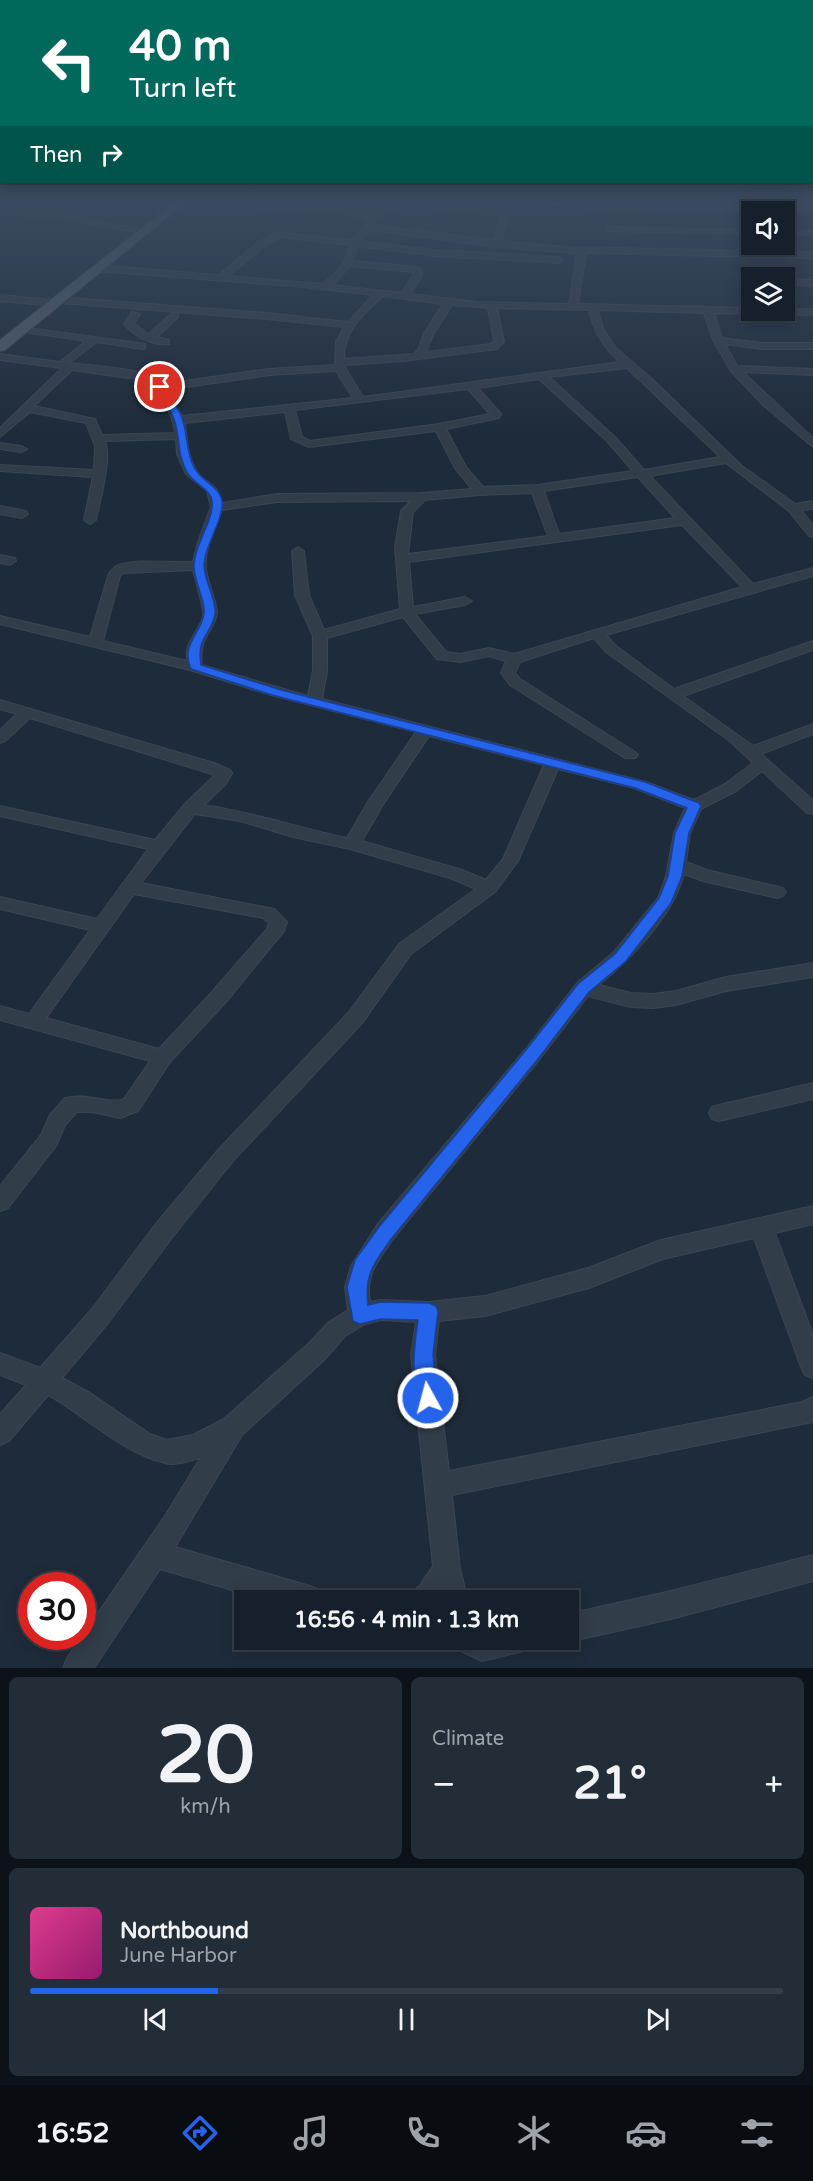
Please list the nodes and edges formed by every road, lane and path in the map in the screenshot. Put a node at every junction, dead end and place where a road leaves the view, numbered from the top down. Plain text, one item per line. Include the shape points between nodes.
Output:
1 (82, 280) edge
2 (243, 280) edge
3 (330, 280) edge
4 (415, 280) edge
5 (577, 280) edge
6 (795, 282) edge
7 (813, 283) edge
8 (324, 286) junction
9 (380, 294) junction
10 (404, 297) junction
11 (0, 298) edge
12 (56, 302) junction
13 (448, 303) junction
14 (492, 305) junction
15 (573, 308) junction
16 (593, 309) junction
17 (139, 310) junction
18 (708, 310) junction
19 (813, 312) edge
20 (175, 315) dead end
21 (348, 325) junction
22 (24, 329) junction
23 (108, 336) dead end
24 (150, 338) junction
25 (95, 339) junction
26 (166, 342) dead end
27 (720, 345) junction
28 (142, 346) dead end
29 (813, 346) edge
30 (0, 347) edge
31 (424, 353) junction
32 (618, 355) junction
33 (0, 357) edge
34 (67, 364) junction
35 (340, 365) junction
36 (630, 365) junction
37 (604, 366) junction
38 (735, 369) junction
39 (813, 372) edge
40 (542, 376) junction
41 (471, 386) junction
42 (160, 387) junction
43 (360, 400) junction
44 (28, 408) junction
45 (289, 408) junction
46 (179, 420) junction
47 (439, 427) junction
48 (0, 434) edge
49 (181, 436) junction
50 (98, 438) junction
51 (813, 444) edge
52 (0, 447) edge
53 (21, 448) dead end
54 (729, 459) junction
55 (0, 468) edge
56 (99, 474) junction
57 (644, 475) junction
58 (537, 489) junction
59 (480, 491) junction
60 (422, 497) junction
61 (813, 505) edge
62 (218, 507) junction
63 (793, 508) junction
64 (0, 510) edge
65 (22, 514) dead end
66 (90, 520) dead end
67 (684, 521) junction
68 (813, 532) edge
69 (555, 539) junction
70 (298, 550) dead end
71 (402, 560) junction
72 (199, 566) junction
73 (813, 573) edge
74 (751, 589) junction
75 (465, 600) dead end
76 (407, 613) junction
77 (0, 620) edge
78 (598, 634) junction
79 (320, 636) junction
80 (95, 643) junction
81 (813, 645) edge
82 (515, 659) junction
83 (195, 667) junction
84 (672, 695) junction
85 (314, 701) junction
86 (0, 704) edge
87 (26, 713) junction
88 (813, 729) edge
89 (425, 731) junction
90 (0, 738) edge
91 (630, 754) dead end
92 (758, 758) junction
93 (553, 762) junction
94 (694, 806) junction
95 (191, 808) junction
96 (813, 809) edge
97 (0, 811) edge
98 (352, 844) junction
99 (159, 846) junction
100 (676, 864) junction
101 (130, 887) junction
102 (489, 888) junction
103 (777, 892) dead end
104 (0, 903) edge
105 (99, 926) junction
106 (813, 970) edge
107 (584, 988) junction
108 (0, 1012) edge
109 (34, 1021) junction
110 (164, 1057) junction
111 (813, 1091) edge
112 (719, 1113) dead end
113 (1, 1198) edge
114 (813, 1215) edge
115 (761, 1226) junction
116 (429, 1312) junction
117 (360, 1315) junction
118 (0, 1364) edge
119 (813, 1367) edge
120 (43, 1380) junction
121 (813, 1409) edge
122 (233, 1427) junction
123 (0, 1433) edge
124 (439, 1485) junction
125 (155, 1554) junction
126 (813, 1568) edge
127 (447, 1569) junction
128 (276, 1590) edge
129 (434, 1590) edge
130 (452, 1590) edge
131 (579, 1626) edge
132 (77, 1668) edge

1 - 12 main road
2 - 8 street
3 - 8 street
4 - 10 street
5 - 15 street
6 - 7 street
8 - 9 street
9 - 10 street
9 - 21 street
10 - 13 street
11 - 12 street
12 - 17 street
12 - 22 main road
13 - 14 street
13 - 31 street via 429,333
14 - 15 street
14 - 31 street via 497,345
15 - 16 street
16 - 18 street
16 - 32 street via 603,338
17 - 21 street via 267,316
17 - 23 street
17 - 24 street via 130,326
18 - 19 street
18 - 27 street
20 - 24 street
21 - 35 street via 339,344
22 - 25 street
22 - 30 main road
24 - 26 street
25 - 28 street
25 - 34 street
27 - 29 street
27 - 38 street
31 - 35 street
32 - 36 street
32 - 37 street
33 - 34 street
34 - 42 street via 146,377
34 - 44 street
35 - 42 street
35 - 43 street
36 - 37 street
36 - 54 street
37 - 40 street
38 - 39 street
38 - 51 street
40 - 41 street
40 - 57 street
41 - 43 street
41 - 47 street via 495,417
42 - 46 street
43 - 45 street
44 - 48 street
44 - 50 street via 91,421
45 - 46 street
45 - 47 street via 297,439 309,444
46 - 49 street
47 - 59 street via 461,468
49 - 50 street
49 - 62 street via 183,454 192,474 213,490
50 - 56 street
52 - 53 street
54 - 57 street
54 - 63 street
55 - 56 street
56 - 66 street
57 - 58 street
57 - 67 street
58 - 59 street
58 - 69 street
59 - 60 street
60 - 62 street via 296,497
60 - 71 street via 407,511
61 - 63 street
62 - 72 street
63 - 68 street
64 - 65 street
67 - 69 street
67 - 74 street
69 - 71 street
70 - 79 street via 303,595
71 - 76 street
72 - 80 street via 132,567 118,571
72 - 83 street via 210,616 198,636 193,653
73 - 74 street
74 - 78 street
75 - 76 street
76 - 79 street
76 - 82 street via 442,656 460,658 489,652
77 - 80 street
78 - 82 street
78 - 84 street via 611,650
79 - 85 street via 320,671
80 - 83 street
81 - 84 street
82 - 91 street via 508,673 515,682
83 - 85 street
84 - 92 street
85 - 89 street
86 - 87 street
87 - 90 street
87 - 95 street via 224,773
88 - 92 street
89 - 93 street
89 - 98 street
92 - 94 street via 747,777
92 - 96 street
93 - 94 street via 640,785
93 - 102 street via 510,861
94 - 100 street via 682,833
95 - 98 street via 242,816
95 - 99 street
97 - 99 street
98 - 102 street via 456,874
99 - 101 street
100 - 103 street via 703,875
100 - 107 street via 666,900 620,957
101 - 105 street
101 - 110 street via 268,913 278,922 254,956
102 - 120 street via 405,949 356,1017 226,1155 100,1316
104 - 105 street
105 - 109 street
106 - 107 street via 653,1001 631,1000
107 - 117 street via 362,1266 356,1287
108 - 109 street
109 - 110 street
110 - 113 street via 131,1105 120,1110 72,1104 57,1120 49,1140
111 - 112 street
114 - 115 street
115 - 116 street via 662,1250 589,1278 485,1306
115 - 119 street
116 - 117 street via 381,1310
116 - 124 street via 423,1355
117 - 122 street via 337,1329
118 - 120 street
120 - 122 street via 142,1443 166,1452 196,1447
120 - 123 street
121 - 124 street
122 - 125 street
124 - 127 street
125 - 128 street
125 - 132 street
126 - 131 street
127 - 129 street
127 - 130 street

